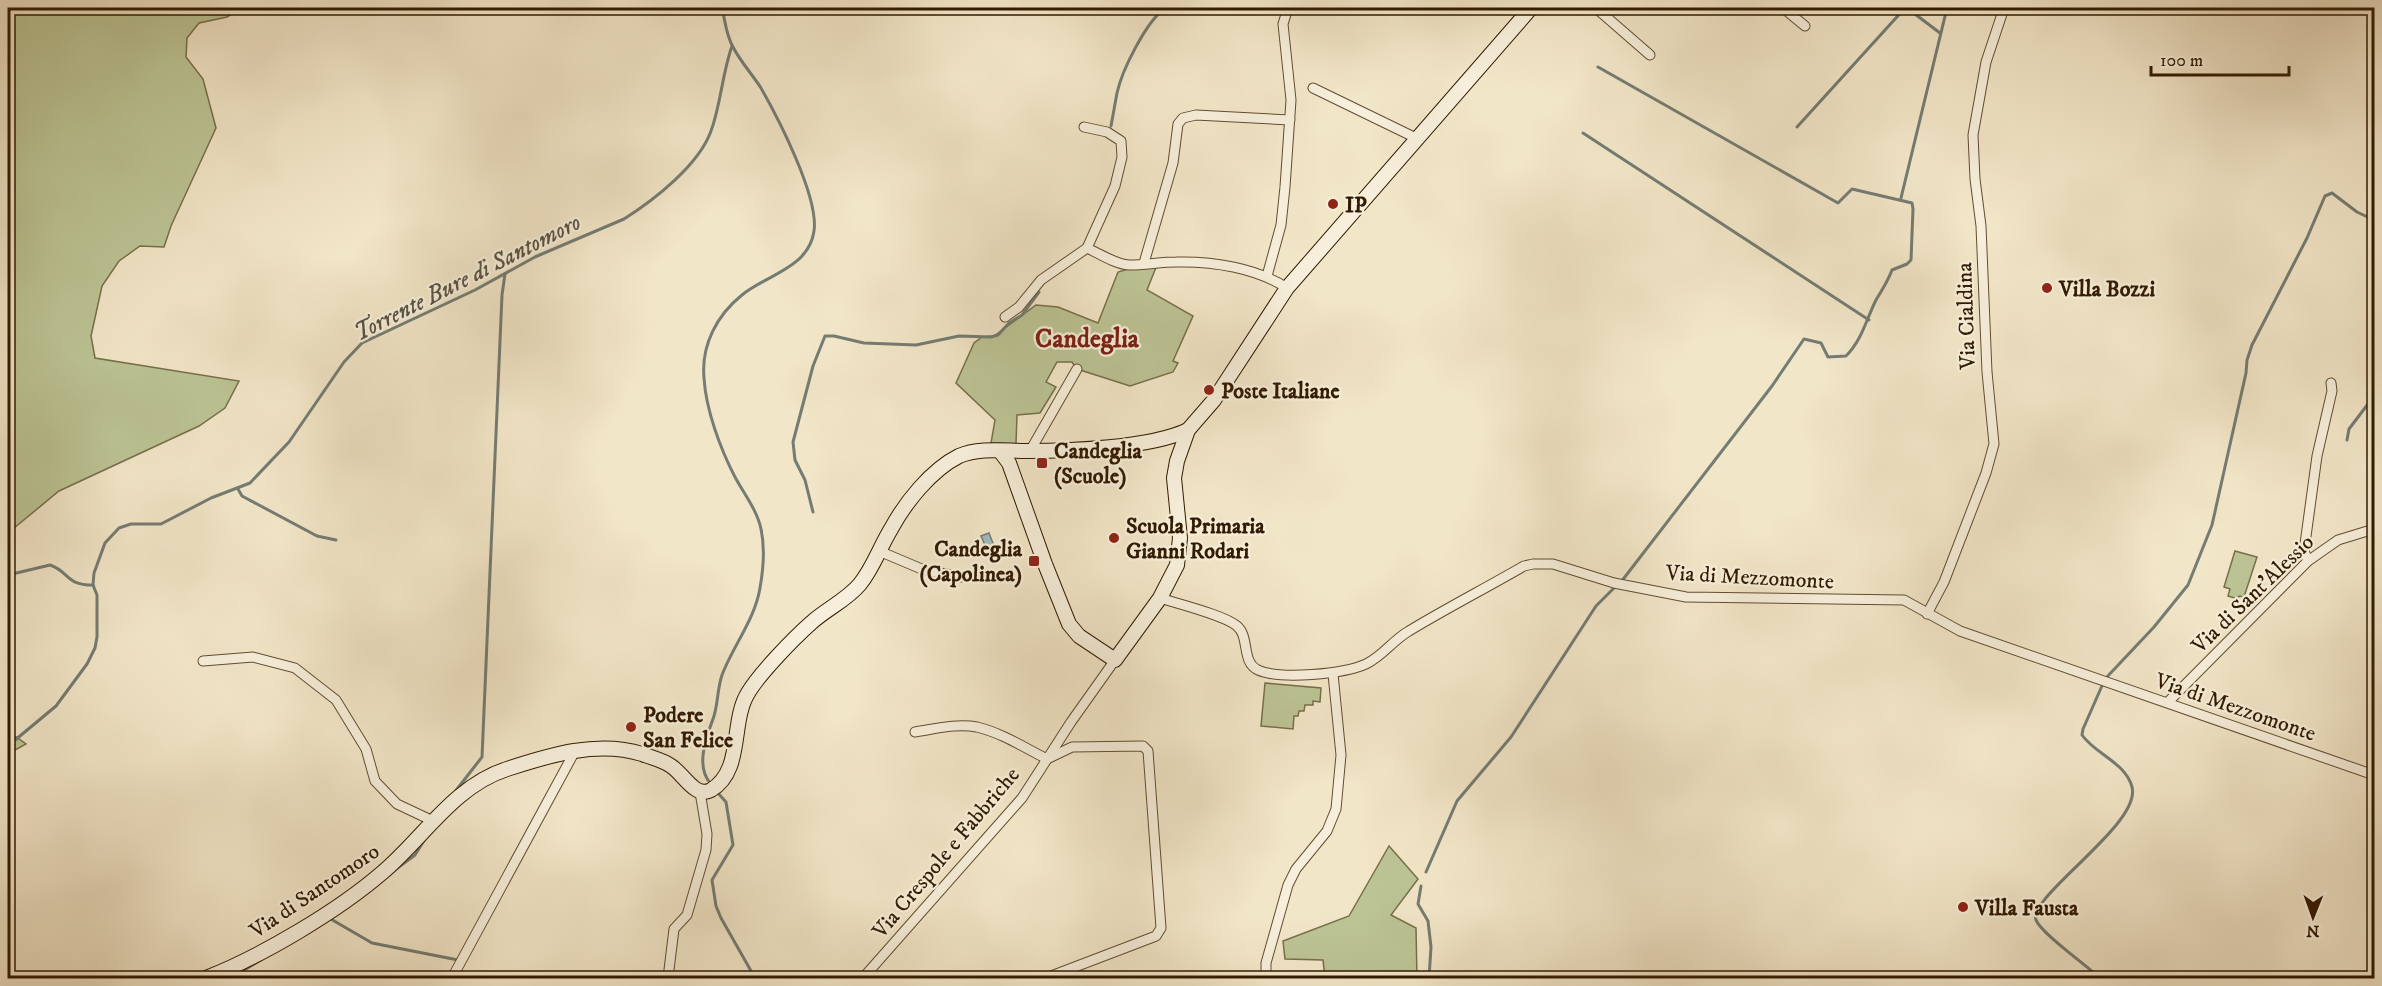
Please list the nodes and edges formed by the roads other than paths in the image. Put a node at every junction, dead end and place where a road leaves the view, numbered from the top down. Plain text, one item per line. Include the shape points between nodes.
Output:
1 (1288, 8) edge
2 (1531, 8) edge
3 (1596, 8) edge
4 (1783, 8) edge
5 (2004, 8) edge
6 (1805, 26) dead end
7 (1650, 56) dead end
8 (1313, 88) dead end
9 (1290, 120) junction
10 (1084, 127) dead end
11 (1416, 138) junction
12 (1087, 248) junction
13 (1143, 263) junction
14 (1267, 276) junction
15 (1287, 288) junction
16 (1005, 317) dead end
17 (1077, 369) dead end
18 (2331, 383) dead end
19 (1188, 430) junction
20 (1000, 451) junction
21 (1024, 451) junction
22 (1009, 463) junction
23 (2374, 529) edge
24 (879, 551) junction
25 (2308, 561) junction
26 (961, 577) dead end
27 (1160, 598) junction
28 (1927, 614) junction
29 (1115, 660) junction
30 (203, 661) dead end
31 (1333, 674) junction
32 (2168, 702) junction
33 (915, 732) dead end
34 (575, 751) junction
35 (1047, 759) junction
36 (2374, 775) edge
37 (710, 788) junction
38 (433, 820) junction
39 (206, 978) edge
40 (452, 978) edge
41 (668, 978) edge
42 (863, 978) edge
43 (1046, 978) edge
44 (1266, 978) edge

1 - 9 street via 1283,29 1291,86
2 - 11 main road
3 - 7 street
4 - 6 street
5 - 28 street, Via Cialdina via 1986,61 1973,135 1994,444 1948,572
8 - 11 street
9 - 13 street via 1196,115 1180,121 1173,163
9 - 14 street via 1282,216
10 - 12 street via 1119,138 1123,150 1115,186
11 - 15 main road
12 - 13 street via 1120,263
12 - 16 street via 1041,280 1019,307
13 - 14 street via 1203,263
14 - 15 street
15 - 19 main road via 1214,400
17 - 21 street
18 - 25 street via 2304,551
19 - 21 main road via 1106,447
19 - 27 main road via 1174,478 1179,560
20 - 21 main road
20 - 22 main road
20 - 24 main road via 971,452 946,464 917,492
21 - 22 main road
22 - 29 main road via 1069,624 1079,636
23 - 25 street, Via di Sant'Alessio via 2338,540
24 - 26 street via 924,570
24 - 37 main road via 857,588 811,623 748,692 736,728 731,763
25 - 32 street, Via di Sant'Alessio
27 - 29 main road
27 - 31 street, Via di Mezzomonte via 1238,627 1250,662 1259,670
28 - 31 street, Via di Mezzomonte via 1904,600 1686,597 1614,583 1562,566 1533,564 1409,631 1366,664
28 - 32 street, Via di Mezzomonte via 1960,631
29 - 35 street, Via Crespole e Fabbriche
30 - 38 street via 253,657 295,668 336,700 366,749 375,781 397,804
31 - 44 street via 1341,755 1336,809 1327,831 1288,885 1266,963
32 - 36 street, Via di Mezzomonte
33 - 35 street via 948,726 976,727
34 - 37 main road, Via di Santomoro via 621,748 672,766
34 - 38 main road, Via di Santomoro via 490,775
34 - 40 street
35 - 42 street, Via Crespole e Fabbriche via 1022,798
35 - 43 street via 1072,747 1084,746 1143,746 1148,751 1161,928 1156,936
37 - 41 street via 706,850 687,915 674,929
38 - 39 main road, Via di Santomoro via 382,874 336,907 231,969

